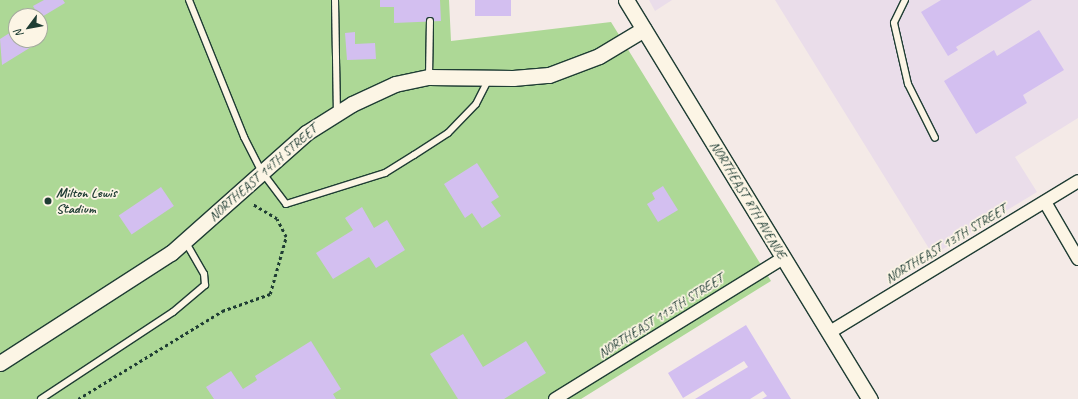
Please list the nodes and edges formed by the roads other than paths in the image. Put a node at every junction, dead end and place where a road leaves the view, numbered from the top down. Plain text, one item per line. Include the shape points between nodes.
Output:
1 (189, 0) edge
2 (335, 0) edge
3 (626, 0) edge
4 (905, 0) edge
5 (430, 21) dead end
6 (644, 29) junction
7 (429, 77) junction
8 (490, 77) junction
9 (337, 113) junction
10 (936, 138) dead end
11 (262, 172) junction
12 (1078, 181) edge
13 (1045, 202) junction
14 (185, 240) junction
15 (783, 258) junction
16 (1078, 259) edge
17 (830, 332) junction
18 (0, 363) edge
19 (41, 399) edge
20 (555, 399) edge
21 (870, 399) edge

1 - 11 lane via 244,137
2 - 9 lane
3 - 6 street, NORTHEAST 8TH AVENUE
4 - 10 lane via 894,23 908,84
5 - 7 lane
6 - 8 street, NORTHEAST 14TH STREET via 577,66 549,74
6 - 15 street, NORTHEAST 8TH AVENUE
7 - 8 street, NORTHEAST 14TH STREET
7 - 9 street, NORTHEAST 14TH STREET via 394,84
8 - 11 lane via 476,104 448,133 385,173 286,204
9 - 11 street, NORTHEAST 14TH STREET via 306,133
11 - 14 street, NORTHEAST 14TH STREET
12 - 13 street, NORTHEAST 13TH STREET
13 - 16 street
13 - 17 street, NORTHEAST 13TH STREET
14 - 18 street, NORTHEAST 14TH STREET via 165,257
14 - 19 lane via 204,274 205,285 172,312
15 - 17 street, NORTHEAST 8TH AVENUE
15 - 20 street, NORTHEAST 113TH STREET
17 - 21 street, NORTHEAST 8TH AVENUE

